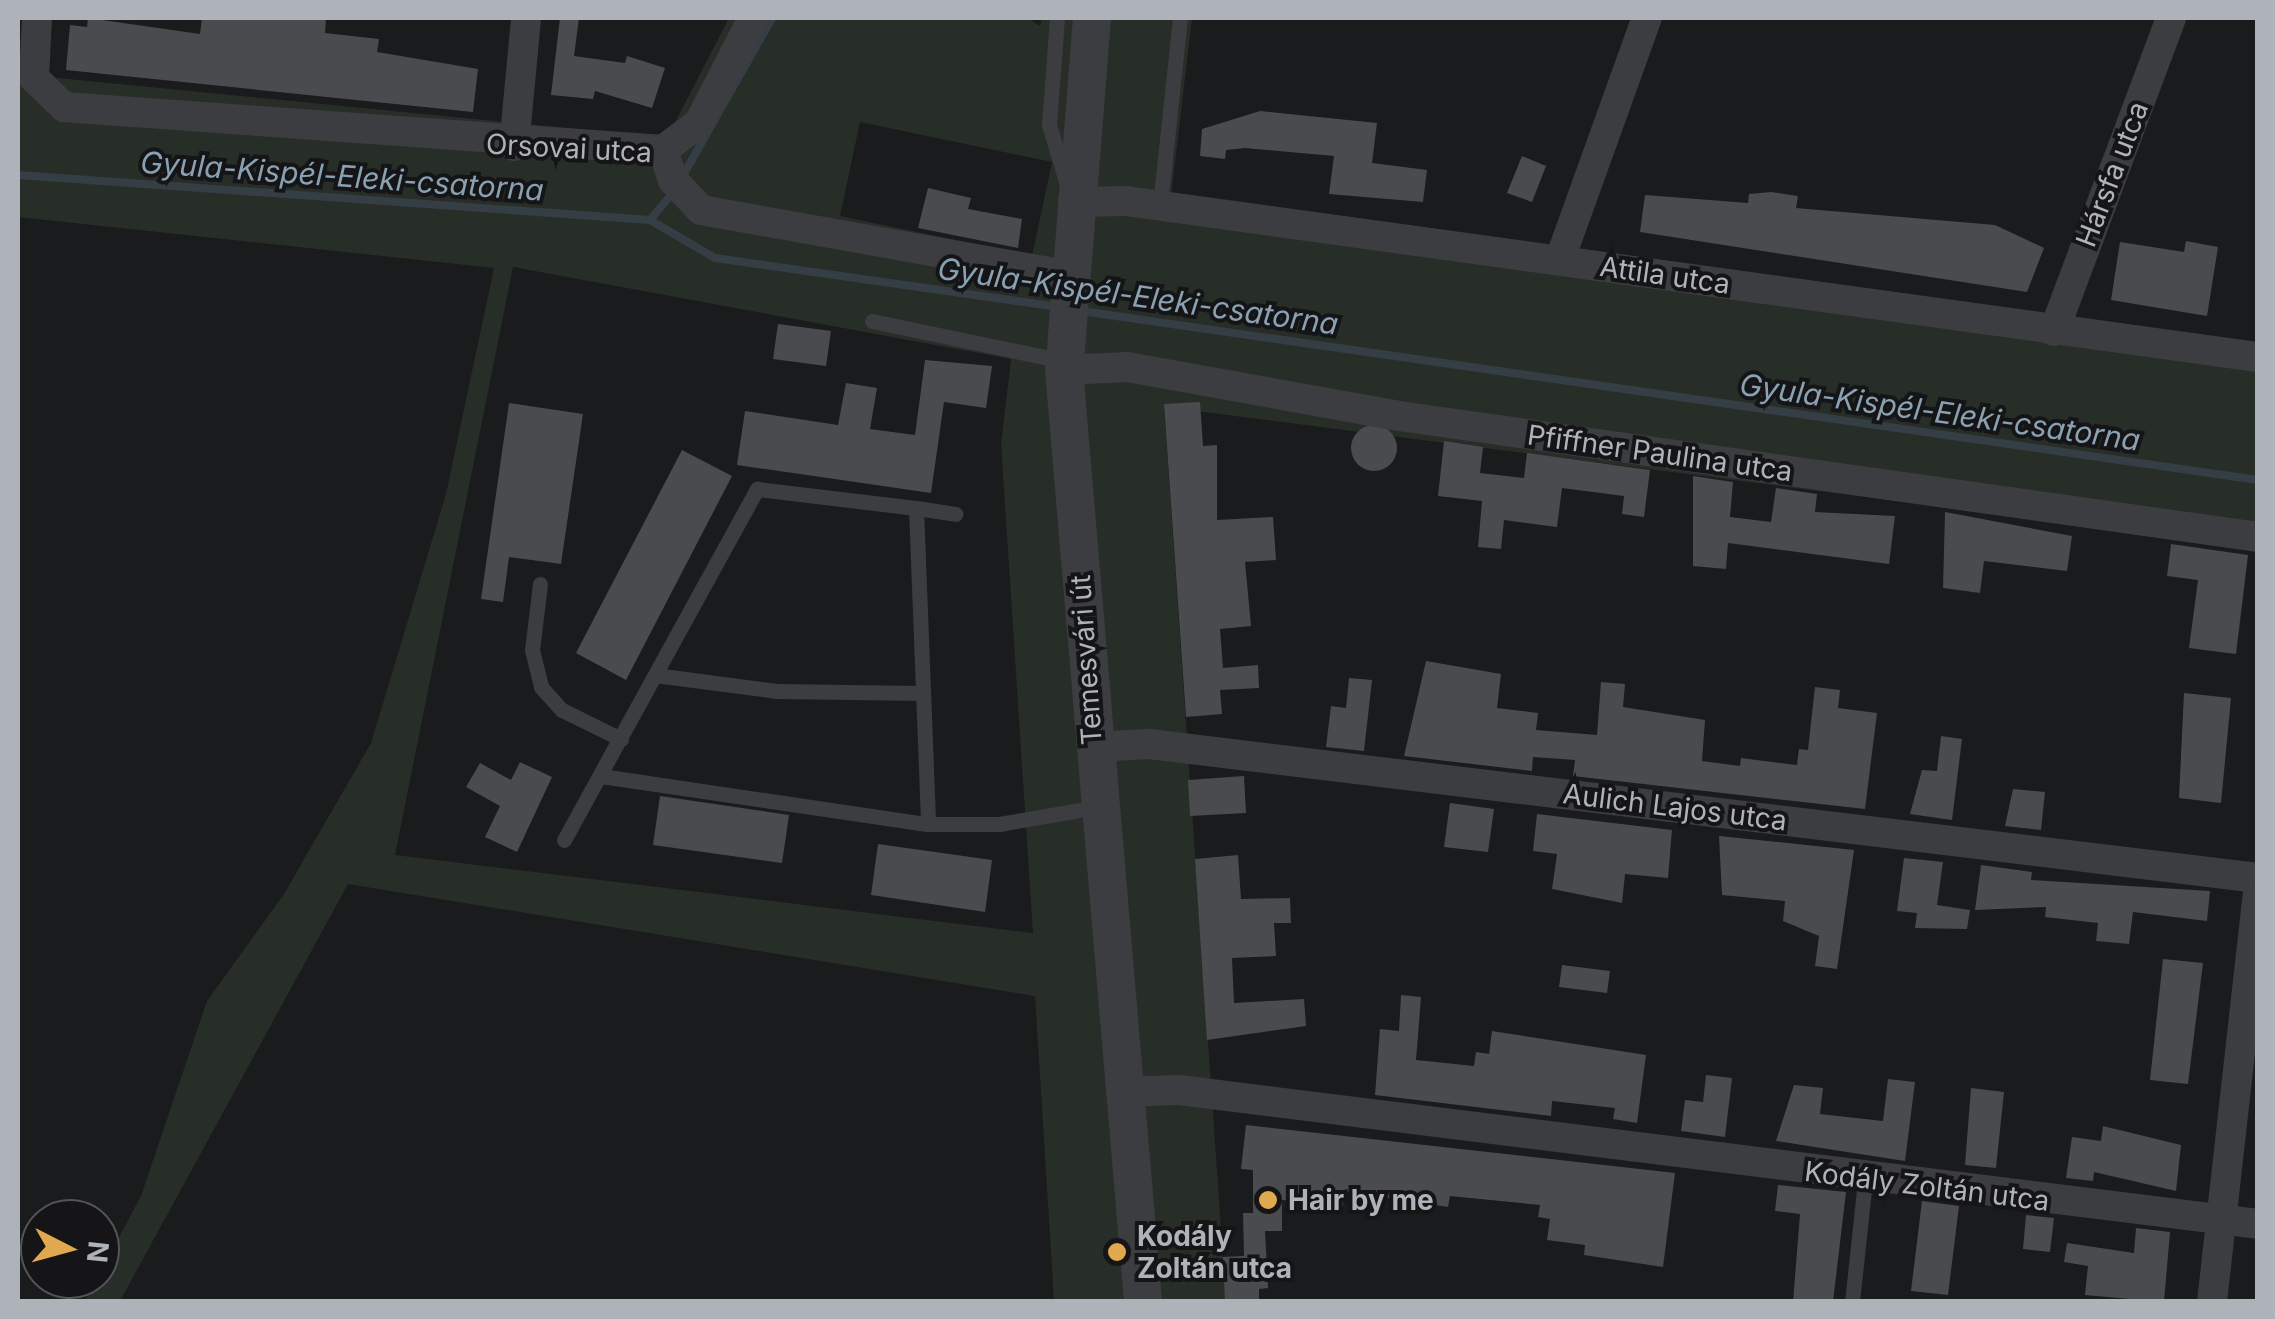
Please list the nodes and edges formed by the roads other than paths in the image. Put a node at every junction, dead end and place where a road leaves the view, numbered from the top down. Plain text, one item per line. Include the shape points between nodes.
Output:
1 (37, 18) edge
2 (526, 18) edge
3 (754, 18) edge
4 (1058, 18) edge
5 (1092, 18) edge
6 (1180, 18) edge
7 (1647, 18) edge
8 (2171, 18) edge
9 (514, 146) junction
10 (663, 150) junction
11 (1073, 202) junction
12 (1160, 205) junction
13 (1560, 260) junction
14 (1065, 282) junction
15 (872, 321) dead end
16 (2054, 330) junction
17 (1064, 356) junction
18 (2258, 356) edge
19 (916, 508) junction
20 (956, 514) dead end
21 (2258, 537) edge
22 (540, 584) dead end
23 (656, 675) junction
24 (923, 694) junction
25 (621, 739) junction
26 (1093, 747) junction
27 (600, 776) junction
28 (1097, 807) junction
29 (928, 824) junction
30 (564, 840) dead end
31 (2258, 878) edge
32 (2258, 892) edge
33 (1121, 1092) junction
34 (1865, 1180) junction
35 (2222, 1220) junction
36 (2258, 1224) edge
37 (1143, 1302) edge
38 (1852, 1302) edge
39 (2212, 1302) edge

1 - 9 street, Orsovai utca via 32,65 41,92 64,107
2 - 9 street
3 - 10 street via 699,123
4 - 11 lane via 1049,124
5 - 11 street, Temesvári út
6 - 12 lane
7 - 13 street
8 - 16 street, Hársfa utca
9 - 10 street, Orsovai utca
10 - 14 street, Orsovai utca via 679,187 701,210
11 - 12 street, Attila utca
11 - 14 street, Temesvári út
12 - 13 street, Attila utca
13 - 16 street, Attila utca
14 - 17 street, Temesvári út
15 - 17 lane
16 - 18 street, Attila utca
17 - 21 street, Pfiffner Paulina utca via 1399,416
17 - 26 street, Temesvári út
19 - 20 lane
19 - 23 lane via 757,488
19 - 24 lane
22 - 25 lane via 532,650 542,687 562,710
23 - 24 lane via 777,691
23 - 25 lane
24 - 29 lane
25 - 27 lane
26 - 28 street, Temesvári út
26 - 31 street, Aulich Lajos utca via 1149,744
27 - 29 lane
27 - 30 lane
28 - 29 lane via 1024,822
28 - 33 street, Temesvári út
32 - 35 street
33 - 34 street, Kodály Zoltán utca via 1179,1090
33 - 37 street, Temesvári út
34 - 35 street, Kodály Zoltán utca
34 - 38 lane
35 - 36 street, Kodály Zoltán utca
35 - 39 street

